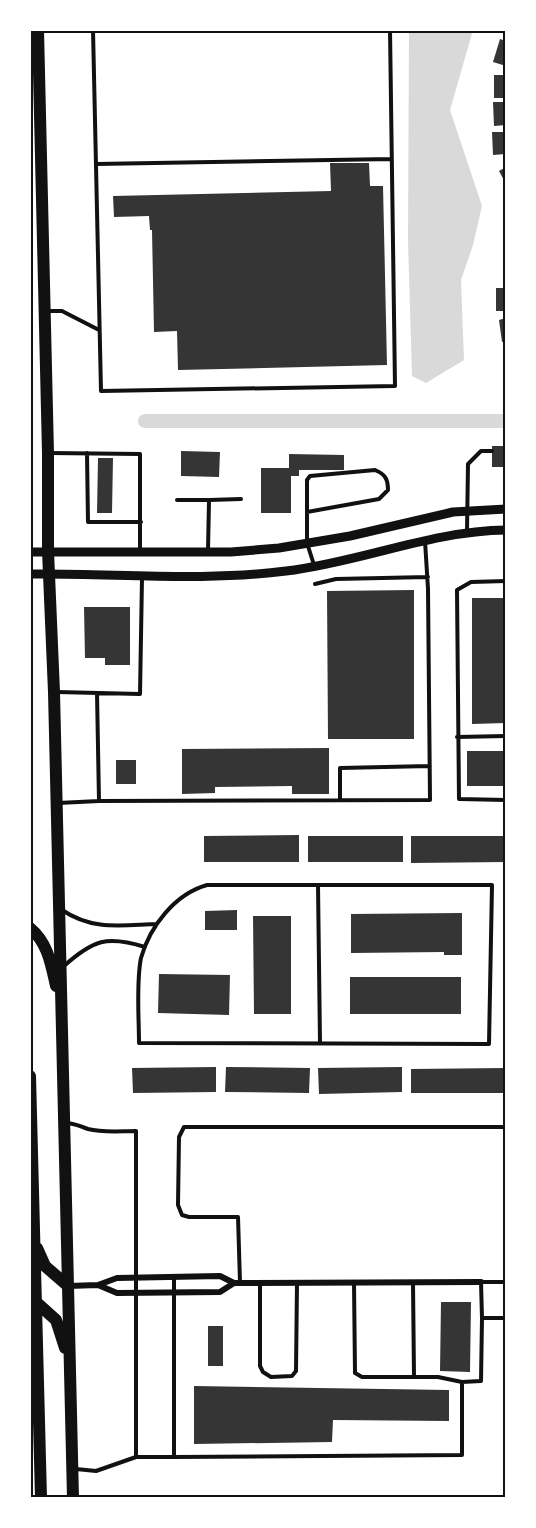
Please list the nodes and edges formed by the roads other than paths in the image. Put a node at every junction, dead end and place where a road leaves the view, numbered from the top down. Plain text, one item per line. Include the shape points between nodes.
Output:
1 (38, 30) edge
2 (93, 30) edge
3 (390, 30) edge
4 (392, 159) junction
5 (96, 164) junction
6 (45, 311) junction
7 (99, 330) junction
8 (492, 451) dead end
9 (48, 453) junction
10 (87, 453) junction
11 (241, 499) dead end
12 (177, 500) dead end
13 (209, 500) junction
14 (506, 509) edge
15 (467, 510) junction
16 (307, 512) junction
17 (141, 522) junction
18 (506, 530) edge
19 (467, 531) junction
20 (425, 539) junction
21 (307, 543) junction
22 (48, 551) junction
23 (30, 552) edge
24 (140, 552) junction
25 (208, 552) junction
26 (315, 567) junction
27 (30, 574) edge
28 (49, 574) junction
29 (142, 574) junction
30 (428, 577) junction
31 (506, 581) edge
32 (315, 584) dead end
33 (54, 692) junction
34 (97, 693) junction
35 (506, 736) edge
36 (457, 737) junction
37 (430, 766) junction
38 (340, 800) junction
39 (506, 800) edge
40 (99, 801) junction
41 (56, 803) junction
42 (318, 885) junction
43 (59, 908) junction
44 (157, 924) junction
45 (30, 928) edge
46 (145, 947) junction
47 (61, 968) junction
48 (61, 1011) junction
49 (320, 1043) junction
50 (30, 1076) edge
51 (64, 1123) junction
52 (506, 1127) edge
53 (31, 1130) edge
54 (35, 1244) junction
55 (135, 1277) junction
56 (174, 1277) junction
57 (413, 1282) junction
58 (481, 1282) junction
59 (506, 1282) edge
60 (237, 1283) junction
61 (260, 1283) junction
62 (297, 1283) junction
63 (354, 1283) junction
64 (98, 1285) junction
65 (68, 1286) junction
66 (175, 1292) junction
67 (136, 1293) junction
68 (33, 1302) edge
69 (482, 1318) junction
70 (506, 1318) edge
71 (70, 1363) junction
72 (414, 1377) junction
73 (462, 1382) junction
74 (136, 1456) junction
75 (174, 1456) junction
76 (72, 1468) junction
77 (41, 1498) edge
78 (73, 1498) edge

1 - 6 main road
2 - 5 lane
3 - 4 lane
4 - 5 lane
4 - 7 lane via 395,386 100,391
5 - 7 lane
6 - 7 lane via 62,310
6 - 9 main road
8 - 15 lane via 481,451 468,464
9 - 10 lane
9 - 22 main road
10 - 17 lane via 140,454
10 - 17 lane via 88,522
11 - 13 lane
12 - 13 lane
13 - 25 lane
14 - 15 street
15 - 19 lane
15 - 21 street
16 - 16 lane via 310,476 375,470 387,478 388,490 379,499
16 - 21 lane
17 - 24 lane
18 - 19 street
19 - 20 street
20 - 26 street
20 - 30 lane
21 - 25 street
21 - 26 lane
22 - 23 street
22 - 24 street
22 - 28 main road
24 - 25 street
26 - 29 street via 208,576
27 - 28 street
28 - 29 street
28 - 33 main road
29 - 34 lane via 140,694
30 - 32 lane via 336,579
30 - 37 lane
31 - 36 lane via 471,582 457,590
33 - 34 lane
33 - 41 main road
34 - 40 lane
35 - 36 lane
36 - 39 lane via 459,799
37 - 38 lane via 340,768
37 - 38 lane via 430,800
38 - 40 lane
40 - 41 lane
41 - 43 main road
42 - 44 lane via 207,885 190,890
42 - 49 lane
42 - 49 lane via 492,885 489,1044
43 - 44 lane via 78,921 102,925
43 - 47 main road
44 - 46 lane
45 - 48 main road via 48,951
46 - 47 lane via 118,941 94,943
46 - 49 lane via 141,960 139,1043
47 - 48 main road
48 - 51 main road
50 - 53 main road
51 - 55 lane via 105,1131 136,1131
51 - 65 main road
52 - 60 lane via 184,1127 179,1137 178,1205 182,1215 189,1217 238,1218
53 - 54 main road
54 - 65 main road via 45,1266
54 - 68 main road
55 - 56 street
55 - 64 street
55 - 67 lane
56 - 60 street via 220,1276
56 - 66 lane
57 - 58 street
57 - 63 street
57 - 72 lane
58 - 59 lane
58 - 69 lane
60 - 61 street
60 - 66 street via 220,1292
61 - 62 street
61 - 62 lane via 260,1366 271,1377 292,1376 296,1371
62 - 63 street
63 - 72 lane via 355,1372 362,1377
64 - 65 street
64 - 67 street via 117,1293
65 - 71 main road
66 - 67 street
66 - 75 lane
67 - 74 lane
68 - 71 main road via 56,1320
68 - 77 main road
69 - 70 lane
69 - 73 lane via 480,1381
71 - 76 main road
72 - 73 lane
73 - 75 lane via 462,1455
74 - 75 lane
74 - 76 lane via 96,1471
76 - 78 main road

